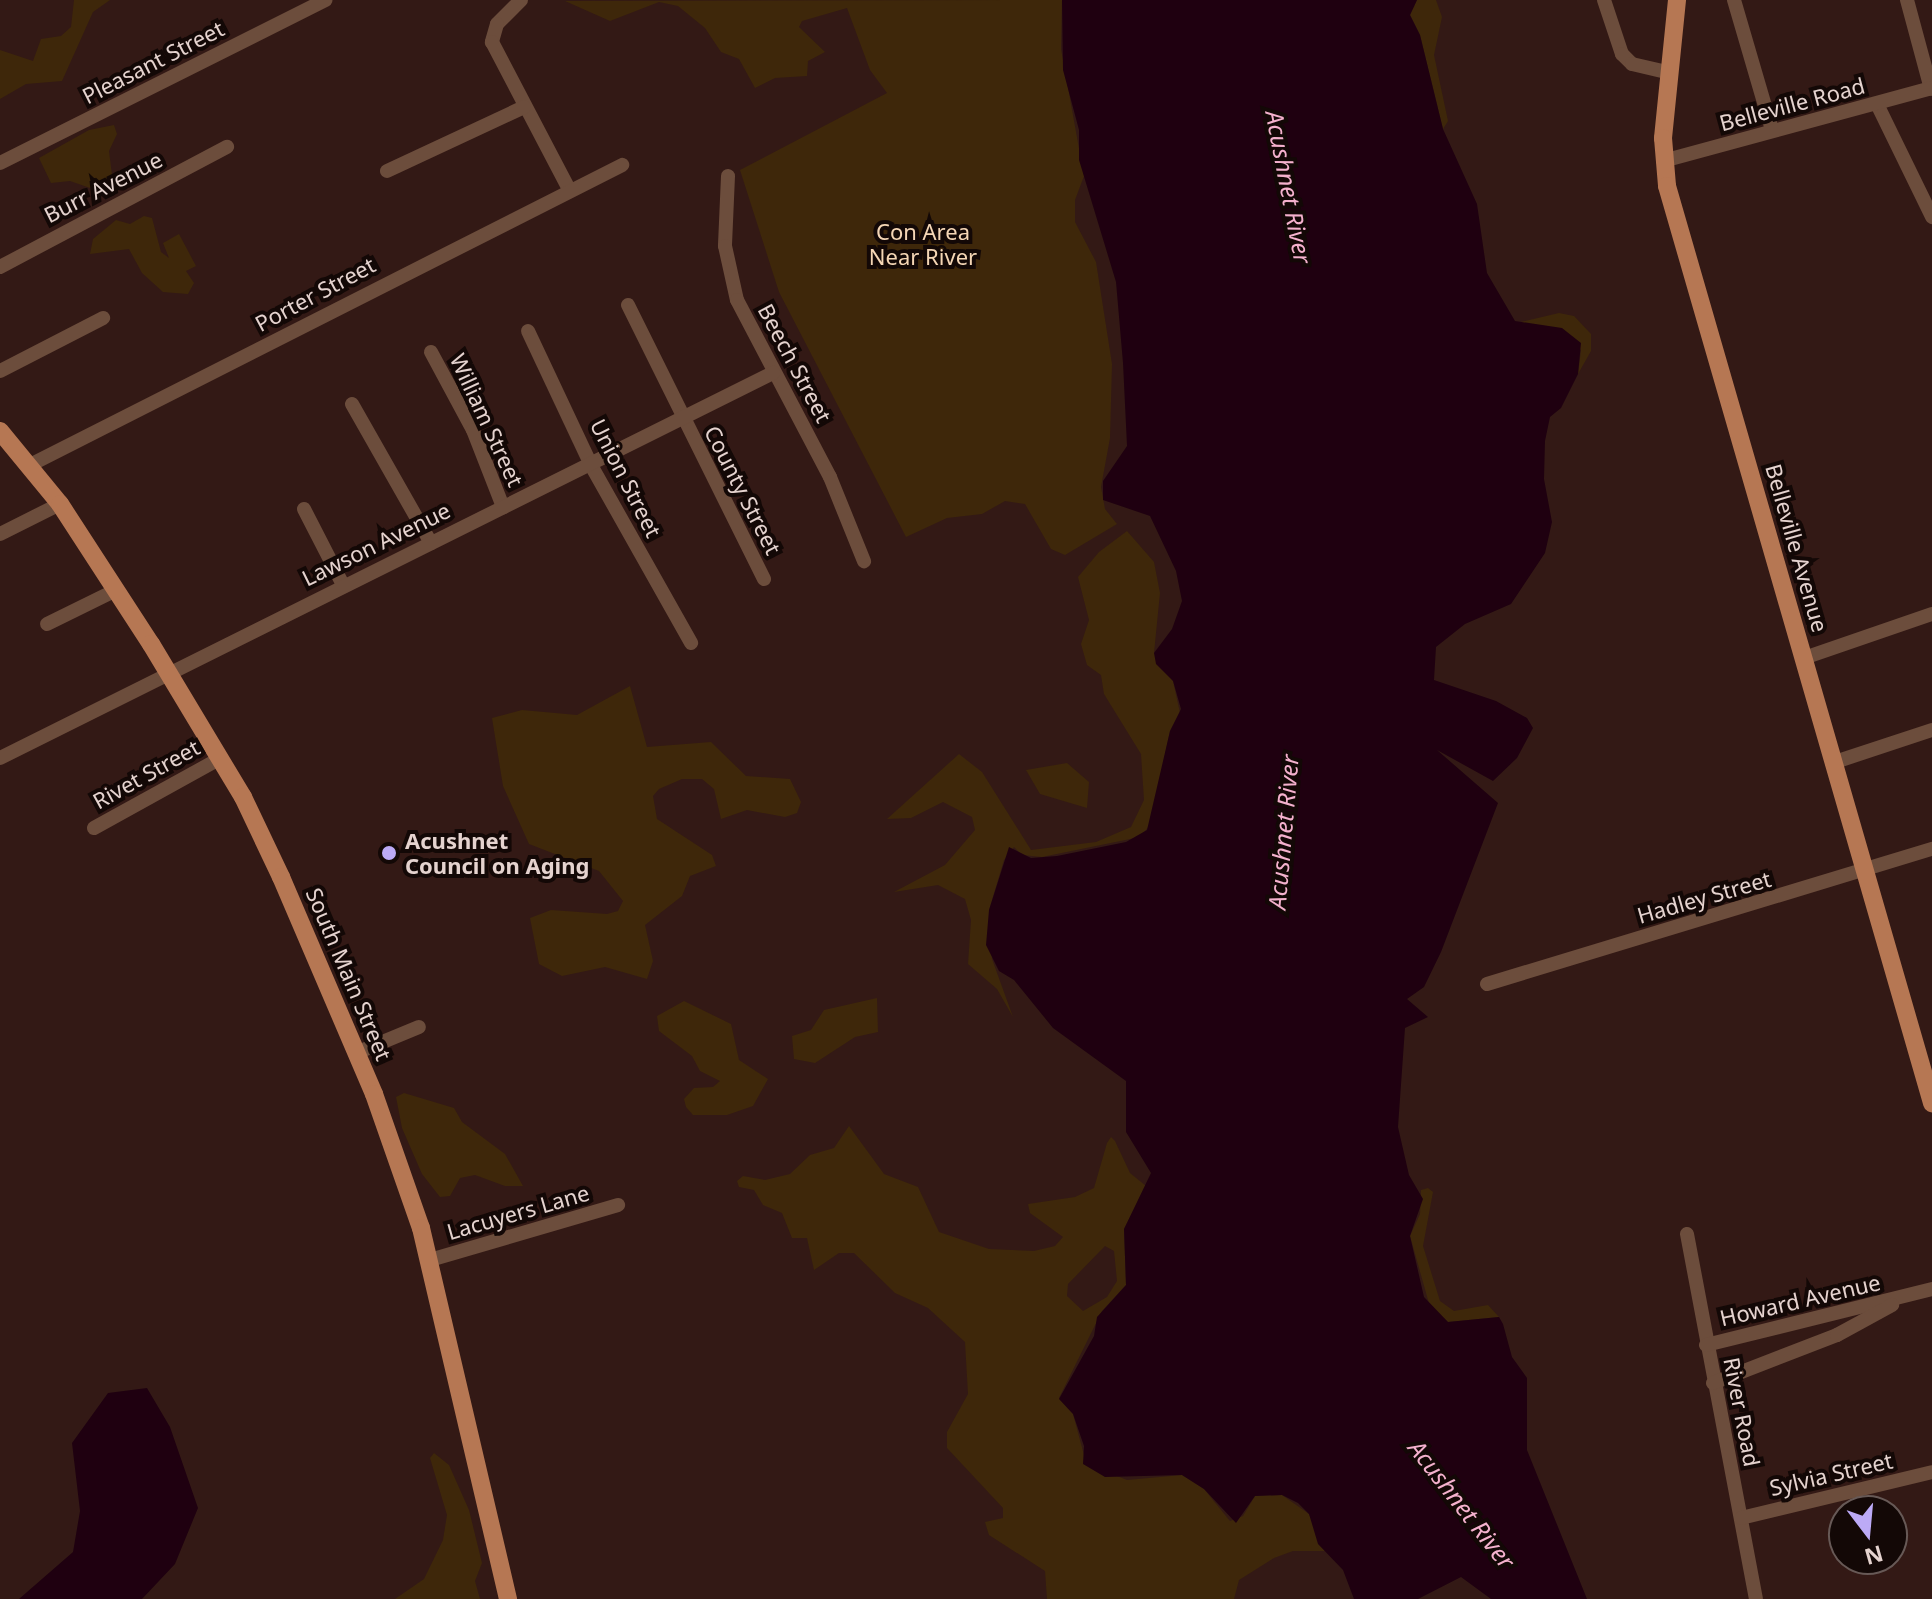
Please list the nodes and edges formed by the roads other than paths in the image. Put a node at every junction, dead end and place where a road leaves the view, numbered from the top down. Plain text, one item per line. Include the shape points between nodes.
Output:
1 (325, 0) edge
2 (521, 0) edge
3 (1604, 0) edge
4 (1677, 0) edge
5 (1734, 0) edge
6 (1907, 0) edge
7 (1668, 72) junction
8 (1931, 88) edge
9 (1877, 104) junction
10 (524, 107) junction
11 (1772, 130) junction
12 (227, 147) dead end
13 (1663, 161) junction
14 (0, 163) edge
15 (622, 165) dead end
16 (387, 171) dead end
17 (728, 176) dead end
18 (569, 189) junction
19 (1932, 217) edge
20 (0, 267) edge
21 (628, 305) dead end
22 (103, 318) dead end
23 (528, 331) dead end
24 (431, 352) dead end
25 (0, 371) edge
26 (773, 373) junction
27 (352, 404) dead end
28 (682, 421) junction
29 (0, 431) edge
30 (30, 465) junction
31 (592, 467) junction
32 (60, 504) junction
33 (503, 507) junction
34 (304, 509) dead end
35 (0, 534) edge
36 (431, 543) junction
37 (864, 561) dead end
38 (764, 579) dead end
39 (343, 585) junction
40 (116, 590) junction
41 (1932, 614) edge
42 (47, 624) dead end
43 (691, 643) dead end
44 (1804, 658) junction
45 (168, 672) junction
46 (1932, 730) edge
47 (0, 758) edge
48 (221, 758) junction
49 (1832, 763) junction
50 (94, 828) dead end
51 (1932, 849) edge
52 (1864, 873) junction
53 (1487, 984) dead end
54 (419, 1027) dead end
55 (356, 1053) junction
56 (1932, 1103) edge
57 (618, 1205) dead end
58 (1687, 1234) dead end
59 (430, 1260) junction
60 (1932, 1289) edge
61 (1904, 1299) junction
62 (1706, 1345) junction
63 (1713, 1383) junction
64 (1932, 1472) edge
65 (1741, 1518) junction
66 (508, 1599) edge
67 (1756, 1599) edge

1 - 14 street, Pleasant Street
2 - 10 street via 497,24 492,42
3 - 7 street via 1622,54 1632,64
4 - 7 main road, Belleville Avenue
5 - 11 street
6 - 8 street
7 - 13 main road, Belleville Avenue
8 - 9 street, Belleville Road
9 - 11 street, Belleville Road
9 - 19 street
10 - 16 street
10 - 18 street
11 - 13 street, Belleville Road
12 - 20 street, Burr Avenue
13 - 44 main road, Belleville Avenue
15 - 18 street, Porter Street
17 - 26 street, Beech Street via 725,246 737,300
18 - 30 street, Porter Street
21 - 28 street, County Street
22 - 25 street
23 - 31 street, Union Street
24 - 33 street, William Street via 473,430
26 - 28 street, Lawson Avenue
26 - 37 street, Beech Street via 830,477
27 - 36 street
28 - 31 street, Lawson Avenue
28 - 38 street, County Street
29 - 30 main road, South Main Street
30 - 32 main road, South Main Street
31 - 33 street, Lawson Avenue
31 - 43 street, Union Street
32 - 35 street
32 - 40 main road, South Main Street
33 - 36 street, Lawson Avenue
34 - 39 street
36 - 39 street, Lawson Avenue
39 - 45 street, Lawson Avenue
40 - 42 street
40 - 45 main road, South Main Street
41 - 44 street
44 - 49 main road, Belleville Avenue
45 - 47 street, Lawson Avenue
45 - 48 main road, South Main Street
46 - 49 street
48 - 50 street, Rivet Street
48 - 55 main road, South Main Street via 263,837
49 - 52 main road, Belleville Avenue
51 - 52 street, Hadley Street
52 - 53 street, Hadley Street
52 - 56 main road, Belleville Avenue
54 - 55 street
55 - 59 main road, South Main Street
57 - 59 street, Lacuyers Lane
58 - 62 street, River Road
59 - 66 main road, South Main Street
60 - 61 street, Howard Avenue
61 - 62 street, Howard Avenue
61 - 63 street, Howard Avenue via 1837,1335
62 - 63 street, River Road
63 - 65 street, River Road
64 - 65 street, Sylvia Street
65 - 67 street, River Road

